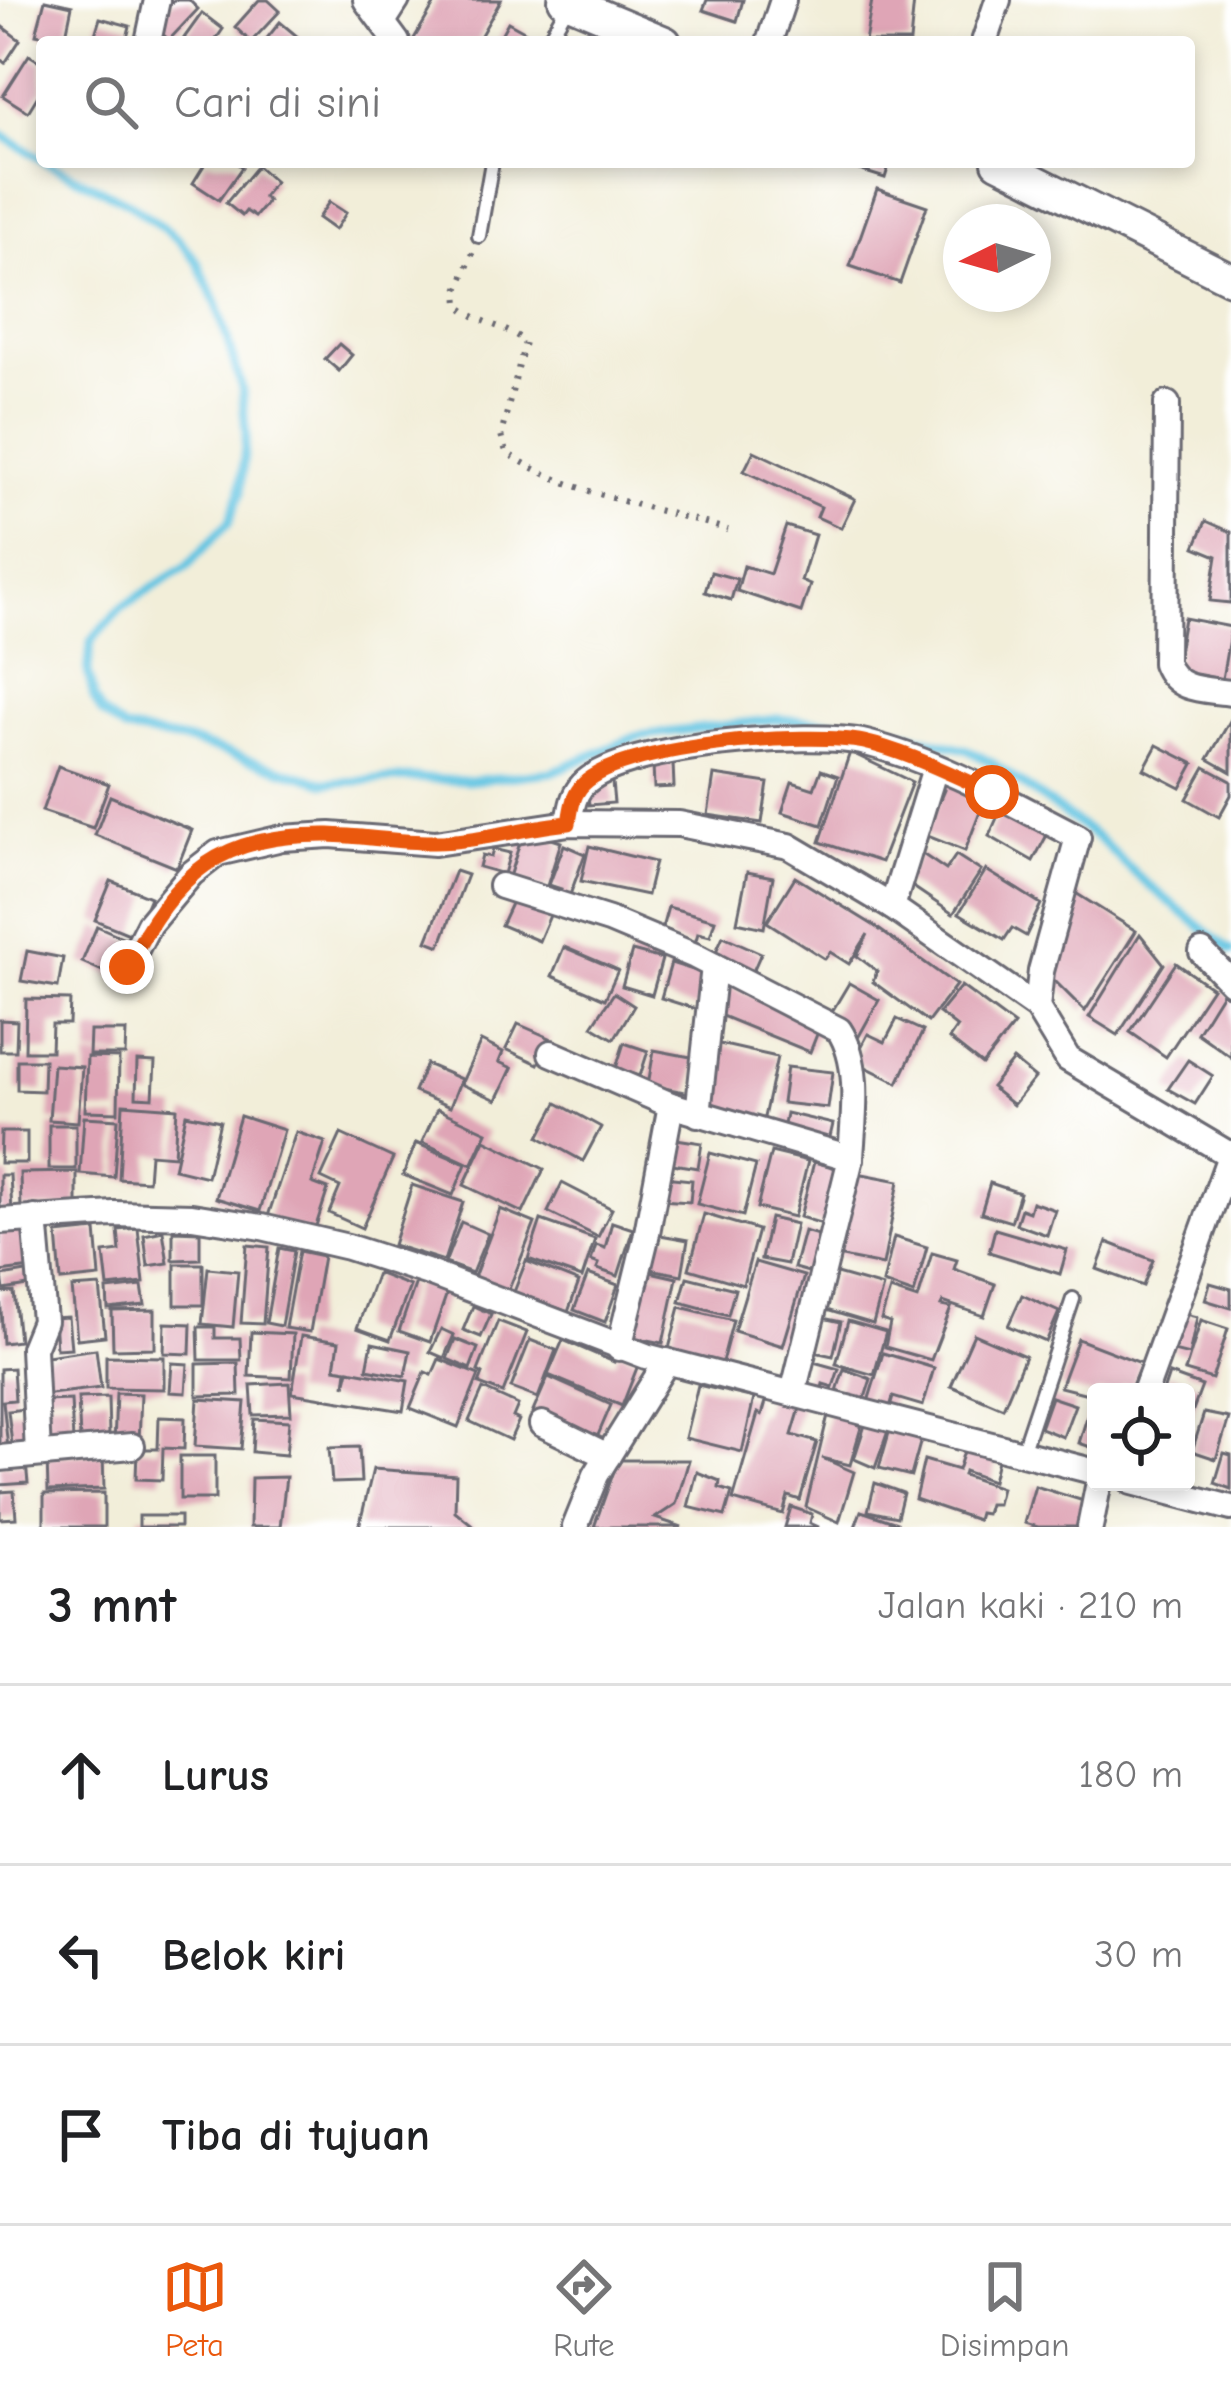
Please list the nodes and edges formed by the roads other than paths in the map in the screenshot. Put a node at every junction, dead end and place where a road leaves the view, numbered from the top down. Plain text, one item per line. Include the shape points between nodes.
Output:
1 (157, 0) edge
2 (366, 0) edge
3 (398, 0) edge
4 (784, 0) edge
5 (998, 0) edge
6 (566, 2) edge
7 (390, 32) edge
8 (149, 36) edge
9 (550, 36) edge
10 (649, 36) edge
11 (771, 36) edge
12 (986, 36) edge
13 (491, 168) edge
14 (1010, 168) edge
15 (479, 236) road end
16 (1231, 279) edge
17 (1167, 404) dead end
18 (1231, 693) edge
19 (935, 768) junction
20 (569, 823) junction
21 (501, 886) dead end
22 (892, 907) junction
23 (1202, 952) dead end
24 (714, 966) junction
25 (127, 967) dead end
26 (1231, 982) edge
27 (1037, 1008) junction
28 (551, 1054) dead end
29 (671, 1106) junction
30 (698, 1114) junction
31 (1231, 1154) edge
32 (851, 1158) junction
33 (35, 1218) junction
34 (0, 1221) edge
35 (1073, 1299) dead end
36 (620, 1348) junction
37 (668, 1361) junction
38 (1148, 1383) edge
39 (793, 1393) junction
40 (542, 1424) dead end
41 (132, 1446) dead end
42 (1022, 1453) junction
43 (38, 1454) junction
44 (608, 1456) junction
45 (0, 1458) edge
46 (1087, 1470) edge
47 (1097, 1491) edge
48 (1166, 1491) edge
49 (1231, 1508) edge
50 (575, 1527) edge
51 (1090, 1527) edge

1 - 8 street
2 - 7 street
3 - 7 street
4 - 11 street
5 - 12 street
6 - 9 lane
6 - 10 street
13 - 15 lane
14 - 16 street
17 - 18 street via 1165,663 1183,686
19 - 20 street via 864,742 720,742 594,776 580,787
19 - 22 street
19 - 27 street via 1078,837
20 - 22 street via 680,824 789,846
20 - 25 street via 435,843 282,838 218,854 149,924
21 - 24 street via 609,920
22 - 27 street
23 - 26 street
24 - 30 street
24 - 32 street via 839,1030 852,1071
27 - 31 street via 1068,1058
28 - 29 street
29 - 30 street
29 - 36 street
30 - 32 street
31 - 38 street
32 - 39 street
33 - 34 street
33 - 36 street via 192,1216 262,1227 426,1272
33 - 43 street via 44,1321 33,1348
35 - 42 lane
36 - 37 street
37 - 39 street
37 - 44 street
39 - 42 street
40 - 44 street
41 - 43 street
42 - 46 street
43 - 45 street
44 - 50 street
47 - 51 street
48 - 49 street

